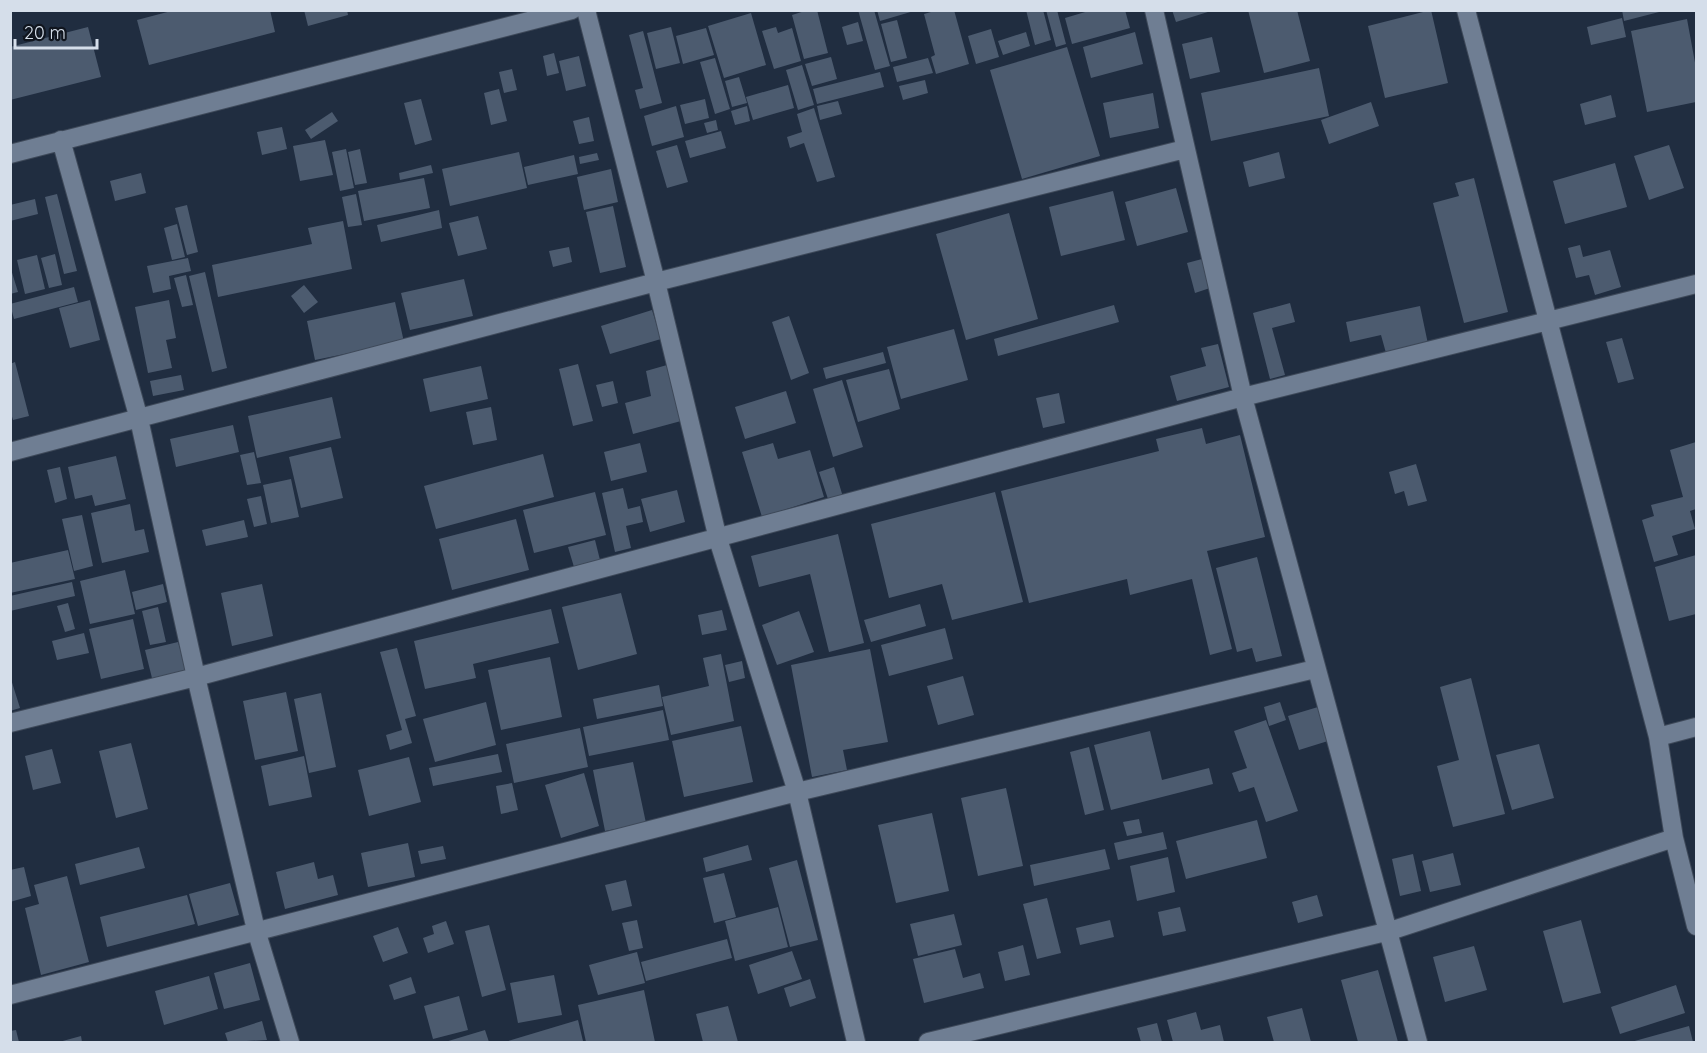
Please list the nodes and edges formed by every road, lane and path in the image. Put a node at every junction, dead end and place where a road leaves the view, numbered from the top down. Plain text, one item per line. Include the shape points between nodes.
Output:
1 (572, 10) edge
2 (586, 10) edge
3 (1154, 10) edge
4 (1466, 10) edge
5 (62, 140) junction
6 (1185, 148) junction
7 (10, 154) edge
8 (656, 282) junction
9 (1696, 284) edge
10 (1546, 322) junction
11 (1243, 397) junction
12 (139, 418) junction
13 (10, 452) edge
14 (718, 539) junction
15 (1315, 669) junction
16 (196, 677) junction
17 (10, 723) edge
18 (1696, 727) edge
19 (1658, 737) junction
20 (797, 792) junction
21 (1674, 838) junction
22 (1696, 926) edge
23 (256, 930) junction
24 (1390, 931) junction
25 (10, 995) edge
26 (290, 1042) edge
27 (856, 1042) edge
28 (928, 1042) edge
29 (1418, 1042) edge

1 - 5 street
2 - 8 street
3 - 6 street
4 - 10 street
5 - 7 street
5 - 12 street
6 - 8 street
6 - 11 street
8 - 12 street
8 - 14 street
9 - 10 street
10 - 11 street
10 - 19 street
11 - 14 street
11 - 15 street
12 - 13 street
12 - 16 street
14 - 16 street
14 - 20 street
15 - 20 street
15 - 24 street
16 - 17 street
16 - 23 street
18 - 19 street
19 - 21 street
20 - 23 street
20 - 27 street
21 - 22 street
21 - 24 street
23 - 25 street
23 - 26 street
24 - 28 street
24 - 29 street

